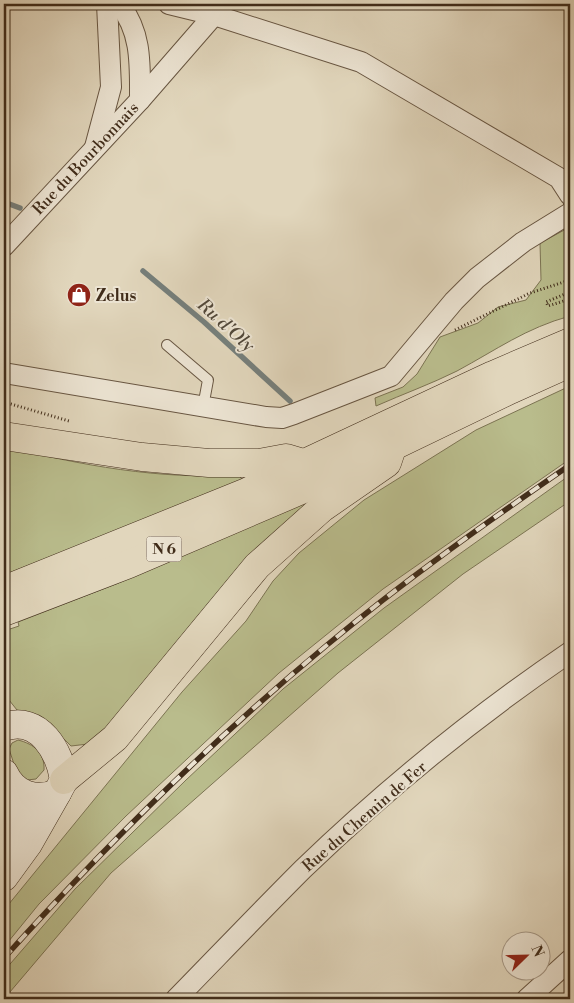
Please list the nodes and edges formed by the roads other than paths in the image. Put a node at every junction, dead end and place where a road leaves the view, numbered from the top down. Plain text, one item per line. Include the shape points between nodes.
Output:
1 (108, 4) edge
2 (119, 4) edge
3 (169, 4) edge
4 (214, 15) junction
5 (140, 100) junction
6 (94, 150) junction
7 (570, 195) edge
8 (570, 212) edge
9 (4, 246) edge
10 (570, 342) edge
11 (167, 345) dead end
12 (570, 364) edge
13 (4, 373) edge
14 (203, 407) junction
15 (4, 436) edge
16 (392, 448) junction
17 (302, 473) junction
18 (7, 600) edge
19 (570, 652) edge
20 (4, 705) edge
21 (13, 726) edge
22 (9, 782) edge
23 (61, 786) junction
24 (4, 852) edge
25 (4, 876) edge
26 (570, 960) edge
27 (176, 999) edge
28 (527, 999) edge

1 - 6 street via 111,87
2 - 5 street, Rue du Bourbonnais via 131,18 139,54
3 - 4 street
4 - 5 street
4 - 7 street via 361,62 559,178
5 - 6 street, Rue du Bourbonnais
6 - 9 street, Rue du Bourbonnais
8 - 14 street via 523,242 477,278 391,376 282,418
10 - 17 main road, N 6 via 492,374
11 - 14 lane via 208,380
12 - 16 main road, N 6
13 - 14 street
15 - 17 main road via 142,457 209,463 259,463 286,458
16 - 17 main road, N 6
16 - 23 main road via 387,463 322,508 256,566 115,738
17 - 18 main road, N 6 via 129,564
19 - 27 street, Rue du Chemin de Fer via 399,782 303,869
20 - 21 main road
21 - 23 main road via 43,735 51,743 62,766
22 - 23 main road via 40,798
22 - 24 main road via 22,811
23 - 25 main road via 28,844
26 - 28 street

